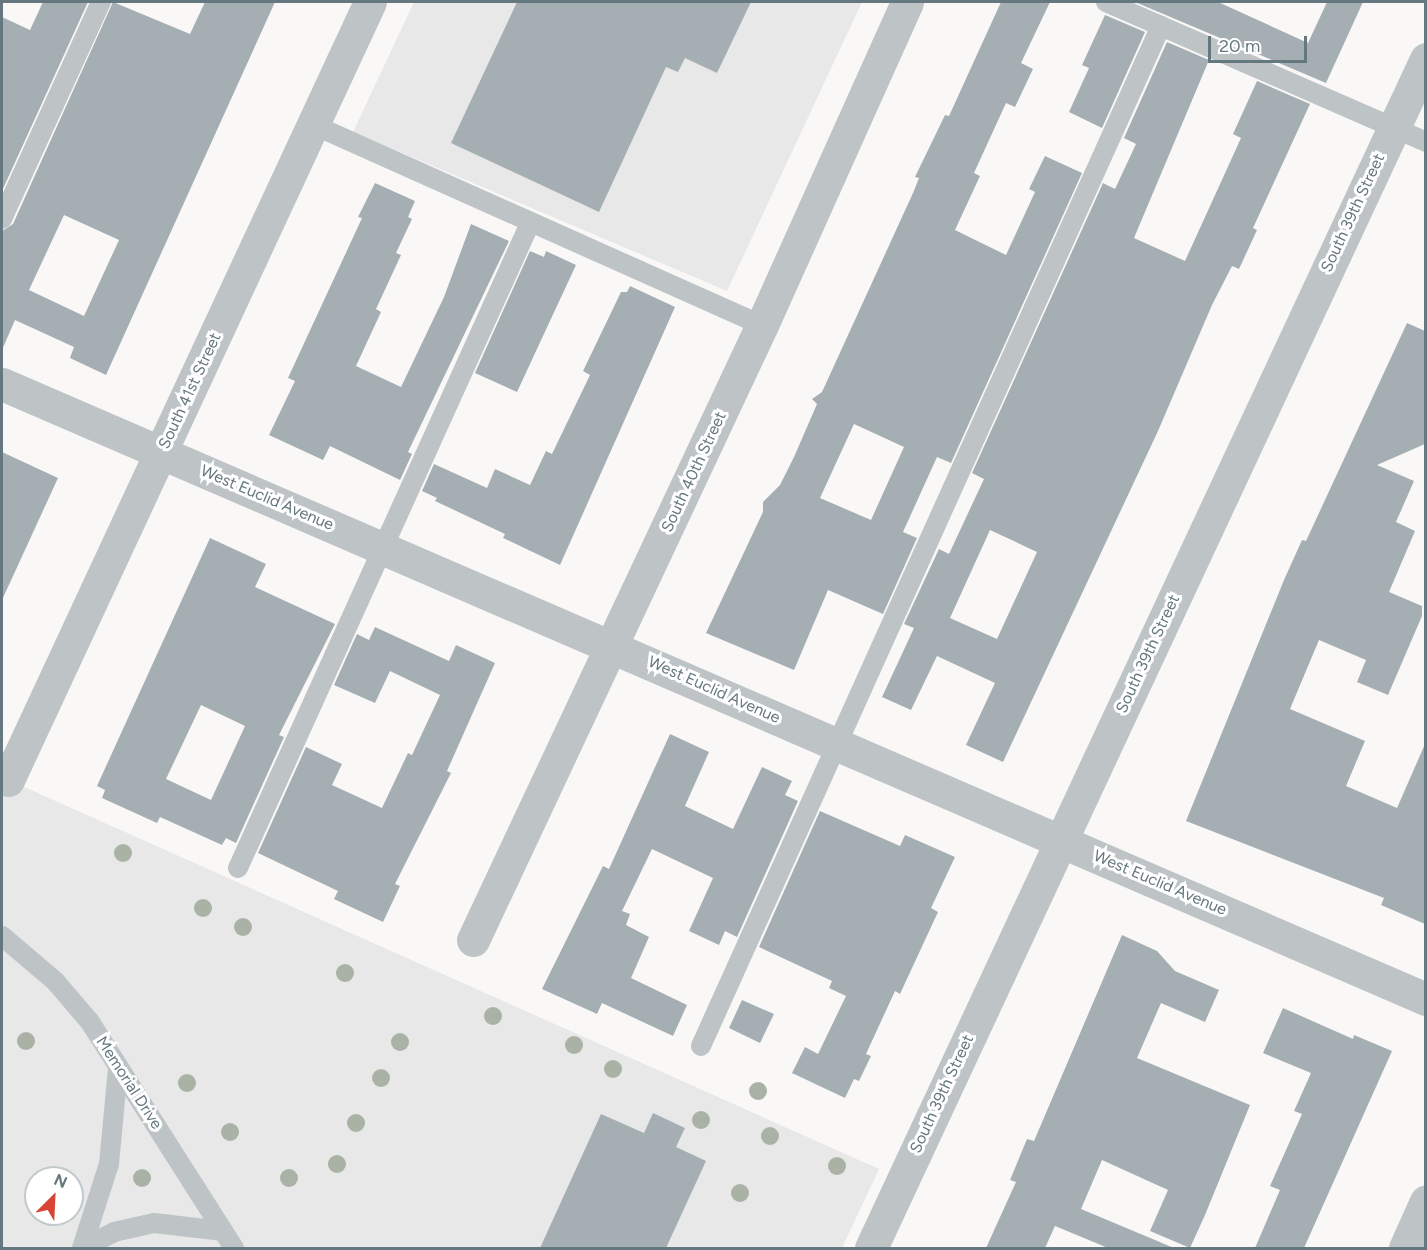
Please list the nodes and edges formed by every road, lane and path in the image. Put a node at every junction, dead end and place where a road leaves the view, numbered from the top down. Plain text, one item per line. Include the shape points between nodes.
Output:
1 (101, 2) edge
2 (370, 2) edge
3 (907, 2) edge
4 (1107, 2) edge
5 (1161, 26) junction
6 (1425, 59) edge
7 (314, 125) junction
8 (1393, 128) junction
9 (1425, 142) edge
10 (2, 219) edge
11 (530, 223) junction
12 (762, 325) junction
13 (2, 384) edge
14 (162, 453) junction
15 (381, 547) junction
16 (613, 645) junction
17 (836, 743) junction
18 (5, 787) edge
19 (1061, 841) junction
20 (238, 868) dead end
21 (2, 936) edge
22 (473, 940) dead end
23 (1425, 999) edge
24 (701, 1046) dead end
25 (118, 1068) junction
26 (1425, 1202) edge
27 (222, 1231) junction
28 (82, 1248) edge
29 (234, 1248) edge
30 (871, 1248) edge
31 (1405, 1248) edge

1 - 10 lane
2 - 7 street, South 41st Street
3 - 12 street, South 40th Street
4 - 5 lane
5 - 8 lane
5 - 17 lane
6 - 8 street, South 39th Street
7 - 11 lane
7 - 14 street, South 41st Street
8 - 9 lane
8 - 19 street, South 39th Street
11 - 12 lane
11 - 15 lane
12 - 16 street, South 40th Street
13 - 14 street, West Euclid Avenue
14 - 15 street, West Euclid Avenue
14 - 18 street, South 41st Street
15 - 16 street, West Euclid Avenue
15 - 20 lane
16 - 17 street, West Euclid Avenue
16 - 22 street, South 40th Street
17 - 19 street, West Euclid Avenue
17 - 24 lane
19 - 23 street, West Euclid Avenue
19 - 30 street, South 39th Street
21 - 25 lane, Memorial Drive via 55,981 90,1022
25 - 27 lane, Memorial Drive
25 - 28 lane via 109,1164
26 - 31 street
27 - 28 lane via 154,1222 114,1232
27 - 29 lane, Memorial Drive

